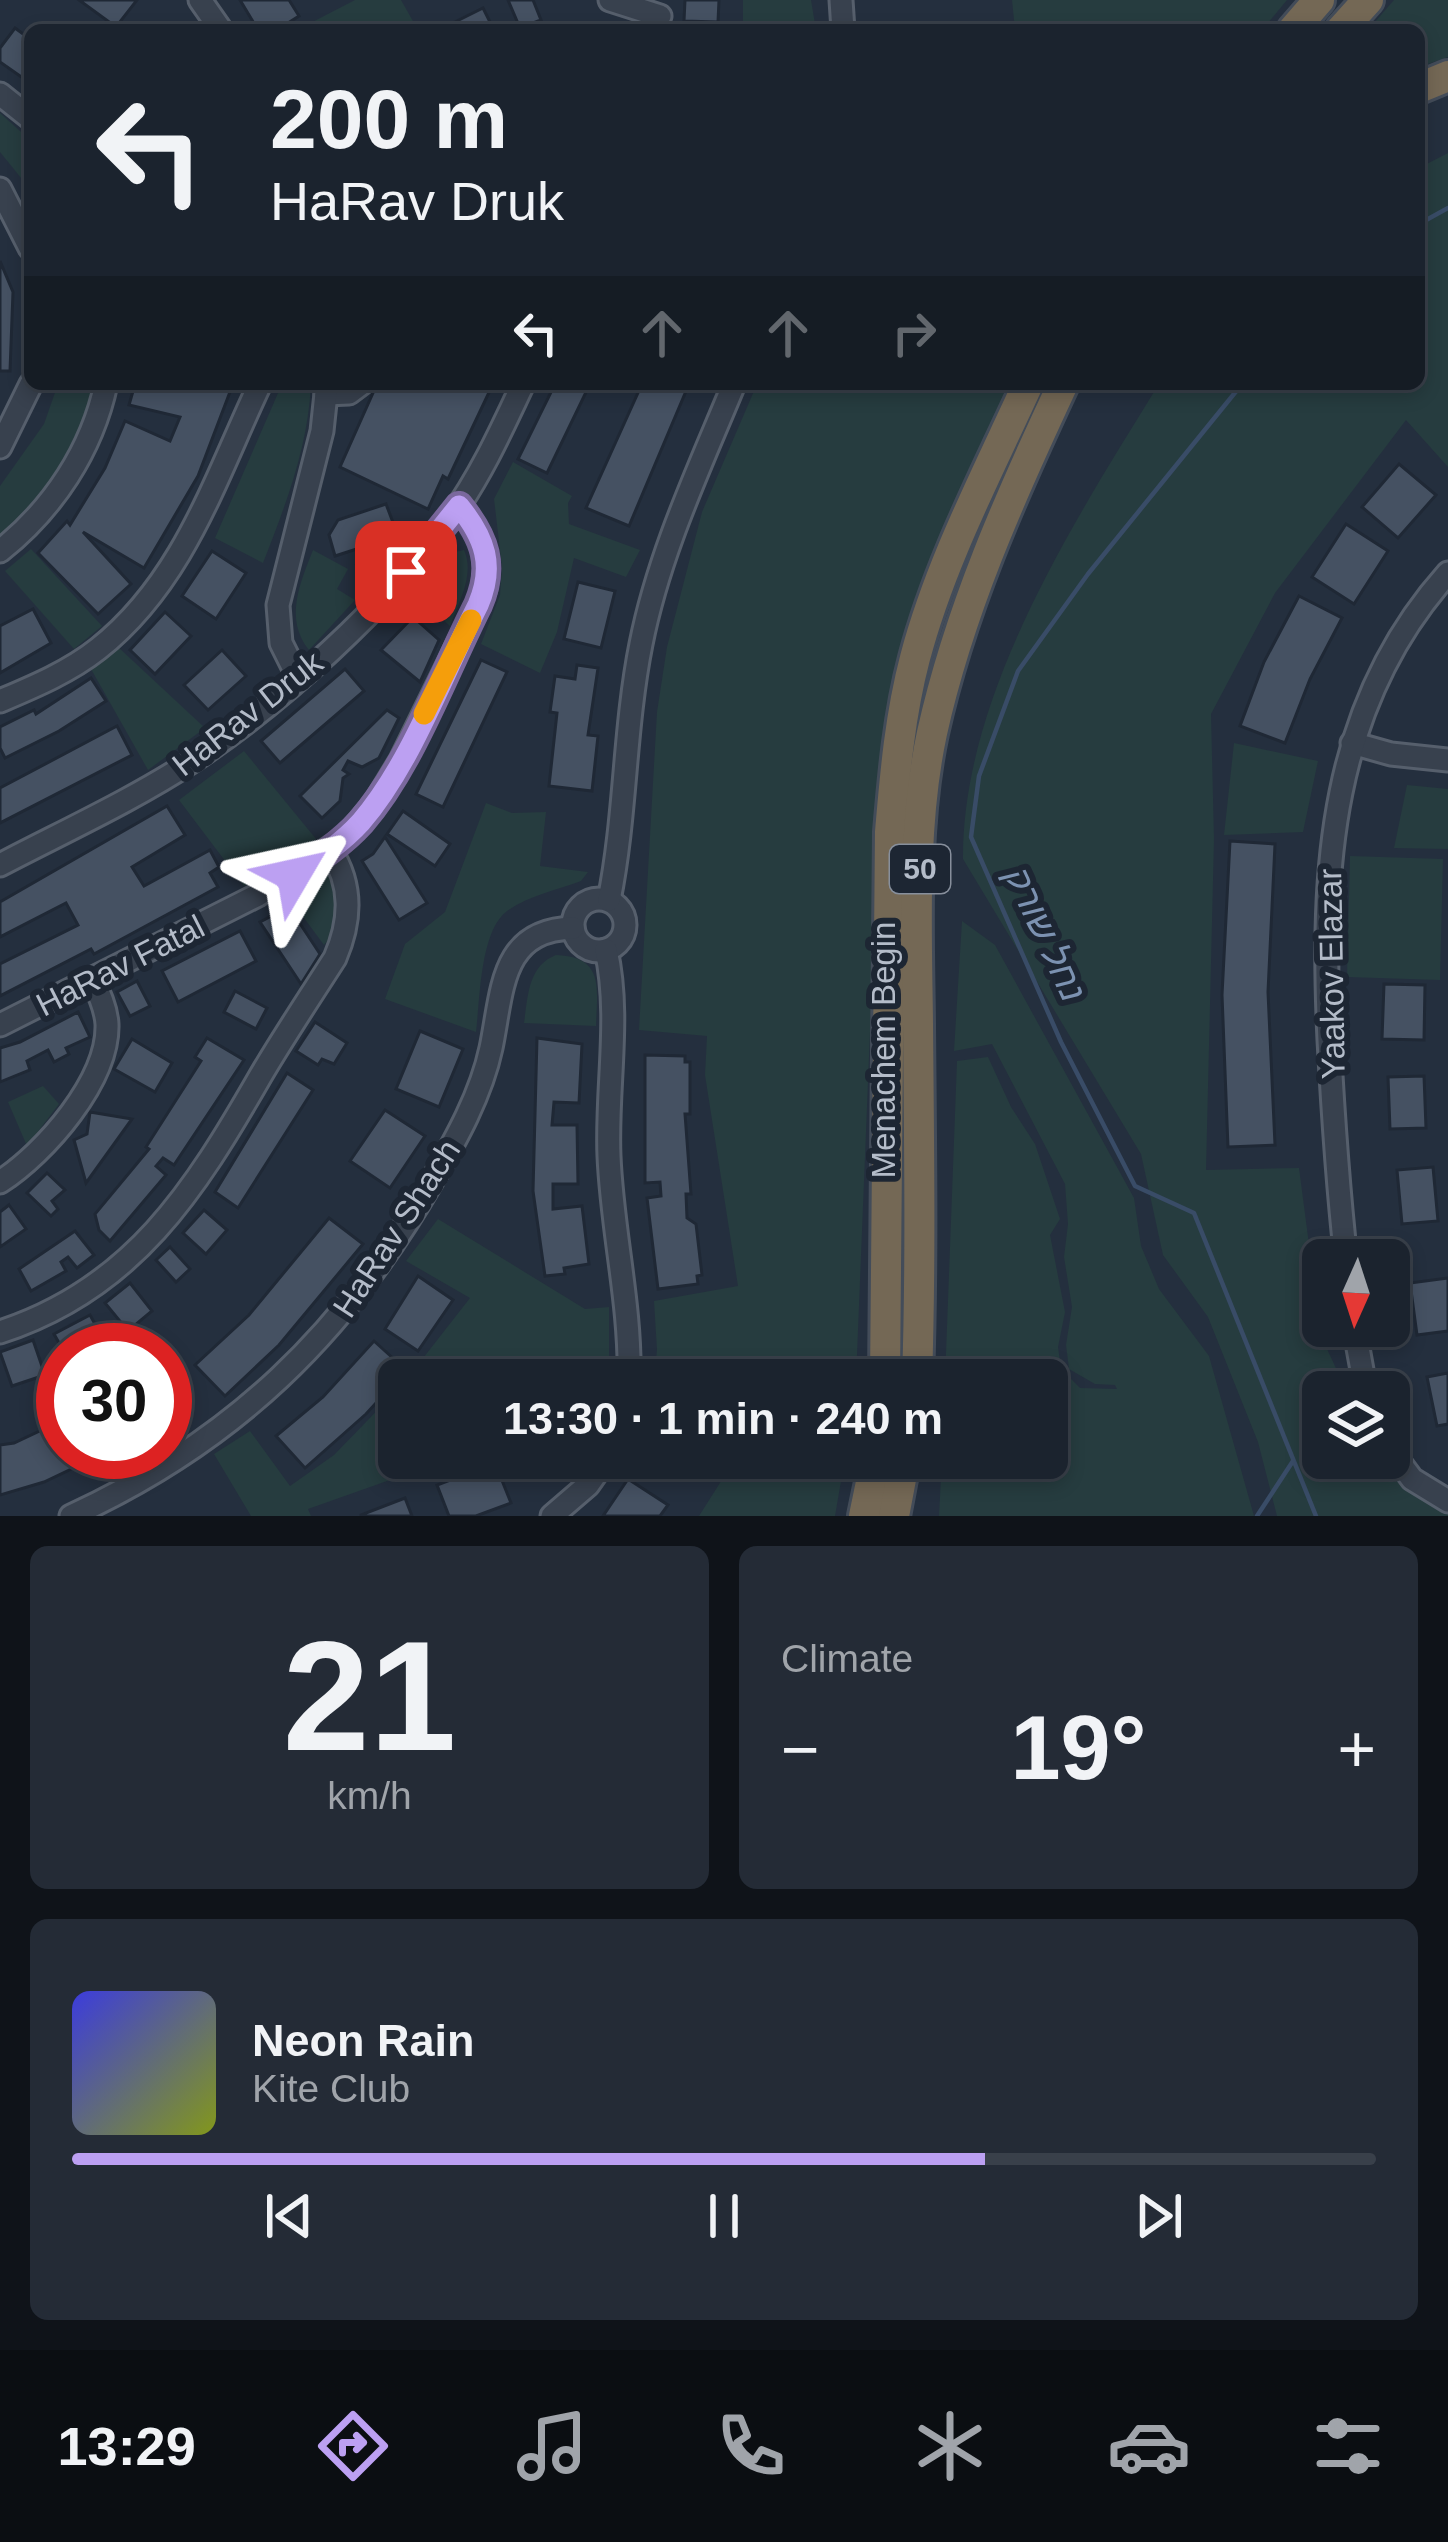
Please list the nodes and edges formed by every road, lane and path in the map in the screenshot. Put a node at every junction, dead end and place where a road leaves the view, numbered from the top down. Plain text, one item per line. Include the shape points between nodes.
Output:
1 (610, 0) edge
2 (1319, 0) edge
3 (1368, 0) edge
4 (660, 15) edge
5 (1298, 24) edge
6 (1346, 24) edge
7 (0, 94) edge
8 (24, 113) edge
9 (0, 189) edge
10 (24, 236) edge
11 (28, 390) edge
12 (104, 390) edge
13 (257, 390) edge
14 (327, 390) edge
15 (520, 390) edge
16 (731, 390) edge
17 (1025, 390) edge
18 (1060, 390) edge
19 (0, 447) edge
20 (459, 506) junction
21 (0, 551) edge
22 (1448, 573) edge
23 (298, 677) junction
24 (0, 701) edge
25 (1352, 743) junction
26 (1448, 760) edge
27 (330, 850) junction
28 (0, 865) edge
29 (609, 900) junction
30 (573, 928) junction
31 (606, 950) junction
32 (92, 979) junction
33 (0, 1025) edge
34 (0, 1182) edge
35 (1344, 1239) edge
36 (0, 1332) edge
37 (628, 1359) edge
38 (885, 1359) edge
39 (918, 1359) edge
40 (1410, 1476) edge
41 (592, 1479) edge
42 (872, 1479) edge
43 (901, 1479) edge
44 (1448, 1501) edge
45 (71, 1516) edge
46 (552, 1516) edge
47 (864, 1516) edge
48 (894, 1516) edge

1 - 4 street
2 - 5 highway
3 - 6 highway
7 - 8 street
9 - 10 street
11 - 19 street
12 - 21 street via 74,467
13 - 24 street via 200,518 153,595 87,657
14 - 23 street via 278,605 280,643
15 - 20 street, HaRav Druk
16 - 29 street via 646,617
17 - 38 highway, Menachem Begin / 50 via 940,578 898,743 890,832
18 - 39 highway, Menachem Begin / 50 via 988,553 931,737 917,962
20 - 23 street, HaRav Druk via 406,572
20 - 27 street, HaRav Fatal via 482,536 485,589 388,784
22 - 25 street, Yaakov Elazar via 1384,664
23 - 28 street, HaRav Druk via 193,760
25 - 26 street
25 - 35 street, Yaakov Elazar via 1331,832 1324,931
27 - 32 street, HaRav Fatal via 258,896
27 - 36 street via 348,901 341,944 222,1145 172,1216 117,1269 61,1307
29 - 30 street via 583,904
29 - 31 street via 626,926
30 - 31 street via 581,944
30 - 45 street, HaRav Shach via 543,931 514,956 465,1120 391,1248 337,1321 216,1432
31 - 37 street via 609,1156
32 - 33 street, HaRav Fatal
32 - 34 street via 107,1022 98,1069 44,1145
40 - 44 street
41 - 46 street
42 - 47 highway
43 - 48 highway

